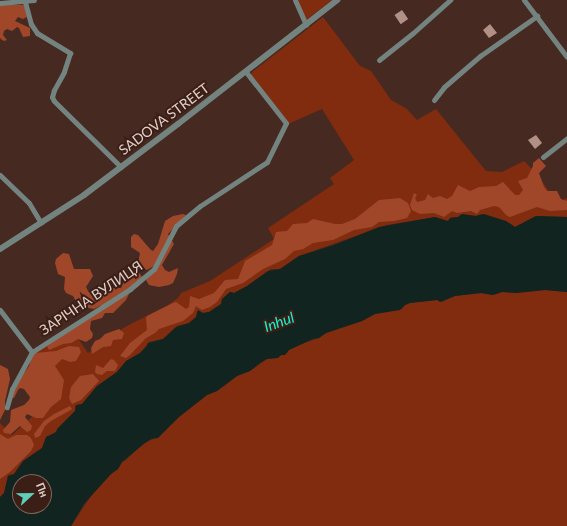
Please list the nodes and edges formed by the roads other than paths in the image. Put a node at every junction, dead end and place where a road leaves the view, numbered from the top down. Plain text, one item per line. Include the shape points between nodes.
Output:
1 (34, 0) edge
2 (295, 0) edge
3 (337, 0) edge
4 (450, 0) edge
5 (524, 0) edge
6 (25, 2) junction
7 (0, 3) edge
8 (537, 16) junction
9 (306, 25) junction
10 (567, 57) edge
11 (379, 60) dead end
12 (246, 72) junction
13 (434, 100) dead end
14 (567, 138) edge
15 (543, 156) dead end
16 (121, 167) junction
17 (0, 175) edge
18 (41, 223) junction
19 (0, 248) edge
20 (0, 310) edge
21 (32, 352) junction
22 (7, 407) dead end

1 - 6 street
2 - 9 street
3 - 9 street, SADOVA STREET
4 - 11 street
5 - 8 street
6 - 7 street
6 - 16 street via 31,24 37,34 70,53 64,72 54,90 54,101
8 - 10 street
8 - 13 street via 480,56 444,87
9 - 12 street, SADOVA STREET
12 - 16 street, SADOVA STREET
12 - 21 street, ЗАРІЧНА ВУЛИЦЯ via 286,123 267,162 200,206 176,226 154,269 130,289
14 - 15 street
16 - 18 street, SADOVA STREET
17 - 18 street via 29,203
18 - 19 street, SADOVA STREET
20 - 21 street, ЗАРІЧНА ВУЛИЦЯ
21 - 22 street, ЗАРІЧНА ВУЛИЦЯ via 12,389

